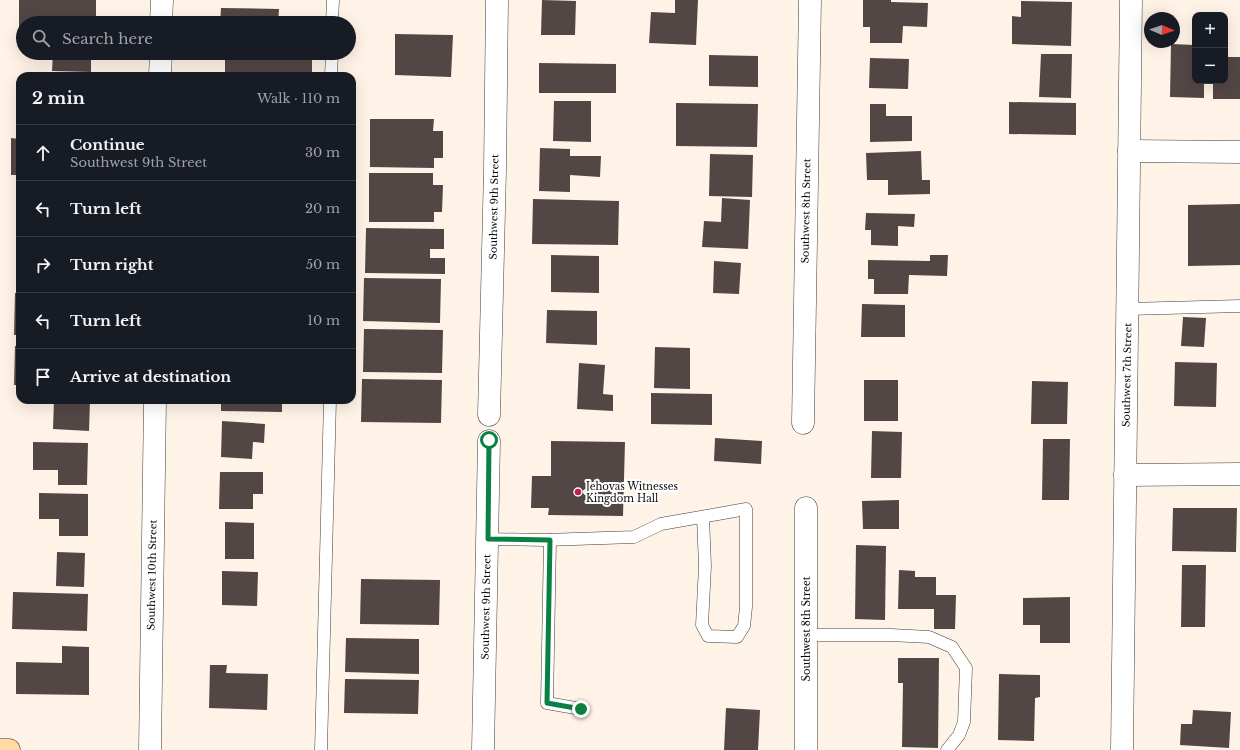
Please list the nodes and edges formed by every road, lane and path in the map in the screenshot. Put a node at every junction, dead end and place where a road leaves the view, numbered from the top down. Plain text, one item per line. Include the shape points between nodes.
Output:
1 (162, 0) edge
2 (333, 0) edge
3 (497, 0) edge
4 (810, 0) edge
5 (1131, 0) edge
6 (161, 16) edge
7 (332, 16) edge
8 (161, 60) edge
9 (332, 60) edge
10 (160, 72) edge
11 (331, 72) edge
12 (1130, 151) junction
13 (1240, 152) edge
14 (1240, 306) edge
15 (1128, 310) junction
16 (155, 404) edge
17 (330, 404) edge
18 (489, 415) dead end
19 (803, 423) dead end
20 (489, 440) dead end
21 (1240, 474) edge
22 (1126, 475) junction
23 (806, 508) dead end
24 (702, 517) junction
25 (488, 539) junction
26 (550, 540) junction
27 (806, 635) junction
28 (581, 709) dead end
29 (0, 750) edge
30 (9, 750) edge
31 (150, 750) edge
32 (321, 750) edge
33 (483, 750) edge
34 (806, 750) edge
35 (947, 750) edge
36 (1122, 750) edge

1 - 6 street
2 - 7 lane
3 - 18 street, Southwest 9th Street
4 - 19 street, Southwest 8th Street
5 - 12 street, Southwest 7th Street
8 - 10 street
9 - 11 lane
12 - 13 street
12 - 15 street, Southwest 7th Street
14 - 15 lane
15 - 22 street, Southwest 7th Street
16 - 31 street, Southwest 10th Street
17 - 32 lane
20 - 25 street, Southwest 9th Street
21 - 22 street
22 - 36 street, Southwest 7th Street
23 - 27 street, Southwest 8th Street
24 - 24 lane via 746,509 746,607 744,626 737,637 708,636 702,625 705,566
24 - 26 lane via 661,524 634,538
25 - 26 lane
25 - 33 street, Southwest 9th Street
26 - 28 lane via 547,703
27 - 34 street, Southwest 8th Street
27 - 35 lane via 929,637 952,647 966,668 964,722
29 - 30 main road

